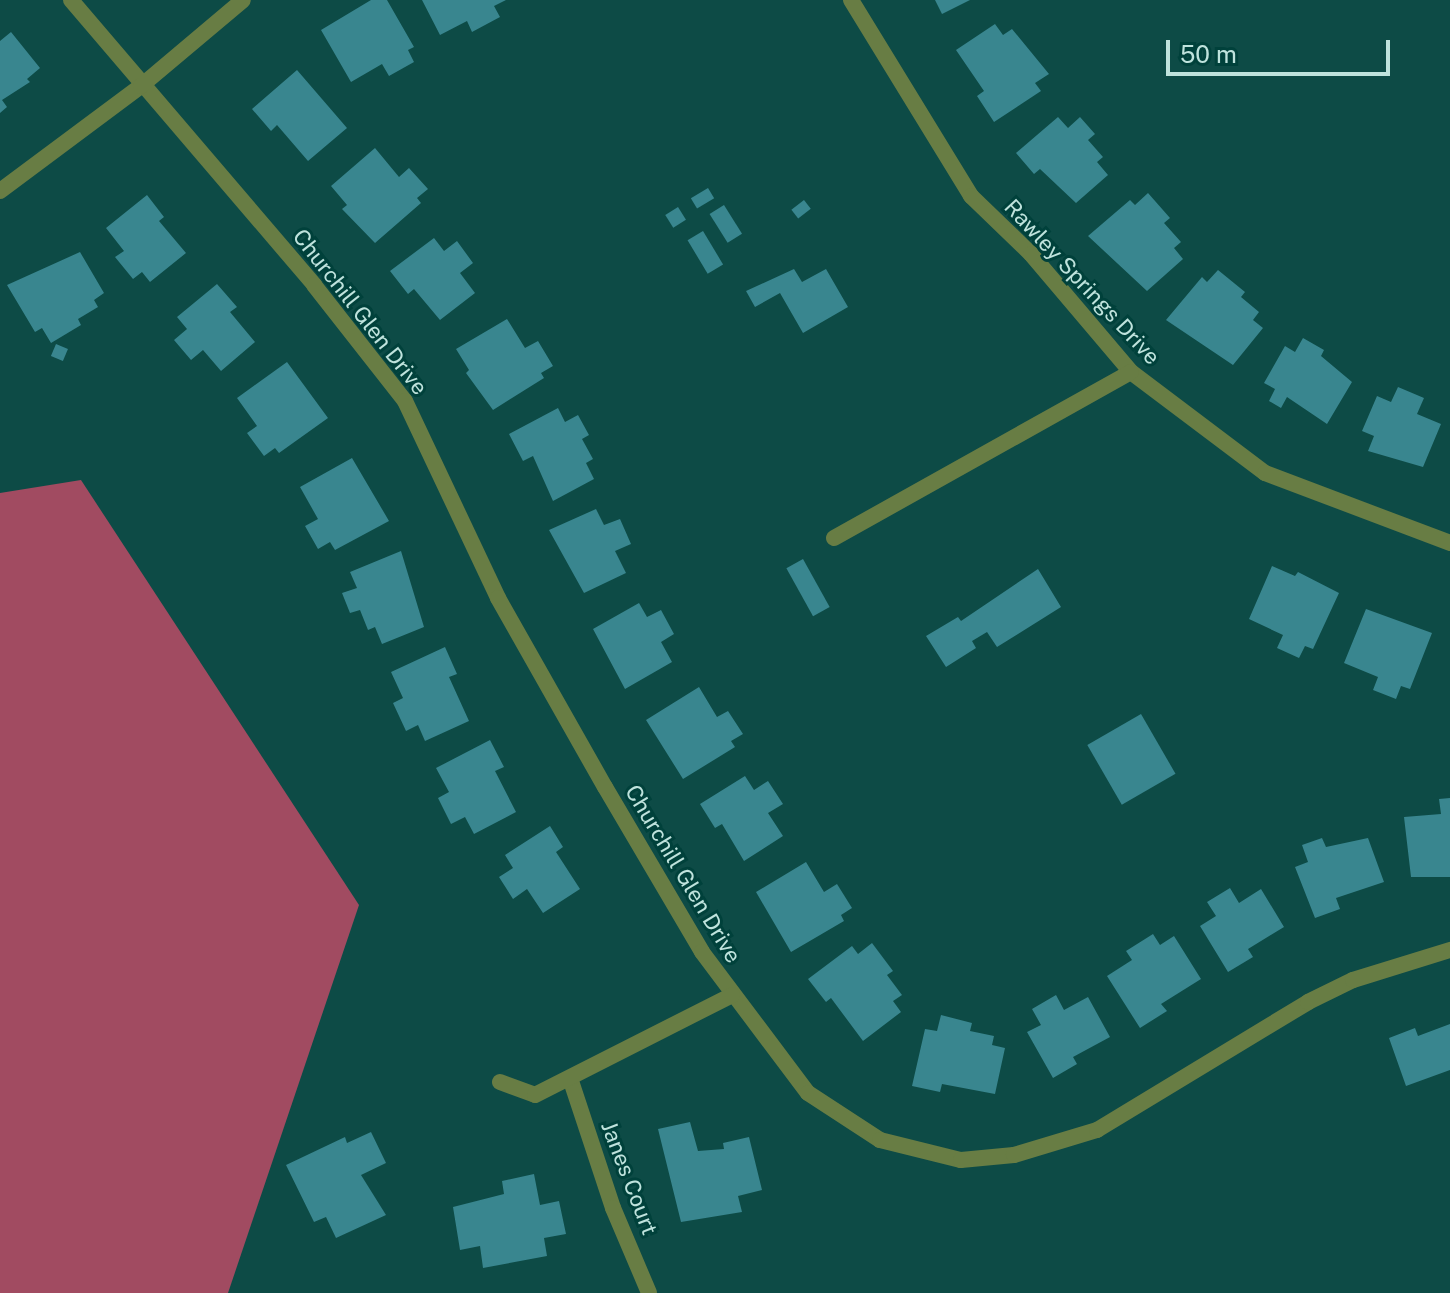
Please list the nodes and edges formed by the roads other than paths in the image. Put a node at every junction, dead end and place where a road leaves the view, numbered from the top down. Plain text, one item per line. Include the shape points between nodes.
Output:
1 (71, 0) edge
2 (243, 0) edge
3 (851, 0) edge
4 (141, 86) junction
5 (0, 191) edge
6 (1131, 372) junction
7 (834, 538) dead end
8 (1450, 543) edge
9 (1450, 950) edge
10 (732, 995) junction
11 (570, 1078) junction
12 (500, 1082) dead end
13 (649, 1293) edge

1 - 4 street, Churchill Glen Drive
2 - 4 street
3 - 6 street, Rawley Springs Drive via 971,196 1031,254
4 - 5 street
4 - 10 street, Churchill Glen Drive via 265,227 405,401 498,598
6 - 7 street
6 - 8 street, Rawley Springs Drive via 1265,473
9 - 10 street, Churchill Glen Drive via 1399,962 1308,1002 1097,1130 1014,1155 961,1160 880,1140 808,1093
10 - 11 street
11 - 12 street via 535,1095
11 - 13 street, Janes Court via 613,1208

